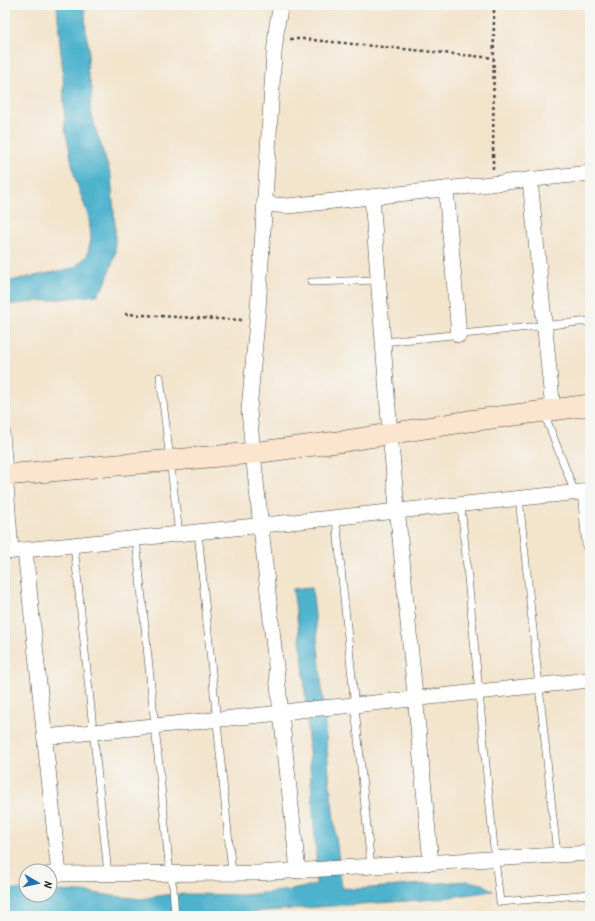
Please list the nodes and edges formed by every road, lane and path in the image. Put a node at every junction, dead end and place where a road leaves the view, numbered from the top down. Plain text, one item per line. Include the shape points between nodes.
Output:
1 (281, 5) edge
2 (494, 5) edge
3 (276, 40) junction
4 (494, 58) junction
5 (590, 173) edge
6 (530, 180) junction
7 (492, 184) junction
8 (446, 189) junction
9 (372, 197) junction
10 (265, 204) junction
11 (378, 280) junction
12 (311, 282) dead end
13 (125, 314) dead end
14 (257, 320) junction
15 (590, 322) edge
16 (544, 327) junction
17 (459, 335) junction
18 (383, 342) junction
19 (160, 377) dead end
20 (590, 405) edge
21 (548, 411) junction
22 (5, 420) edge
23 (390, 434) junction
24 (254, 453) junction
25 (170, 461) junction
26 (7, 475) edge
27 (583, 492) edge
28 (519, 498) junction
29 (460, 505) junction
30 (398, 511) junction
31 (336, 518) junction
32 (261, 526) junction
33 (198, 532) junction
34 (179, 534) junction
35 (136, 539) junction
36 (74, 545) junction
37 (590, 546) edge
38 (15, 551) edge
39 (590, 680) edge
40 (539, 686) junction
41 (479, 692) junction
42 (416, 699) junction
43 (355, 705) junction
44 (281, 713) junction
45 (217, 720) junction
46 (155, 726) junction
47 (93, 732) junction
48 (45, 737) junction
49 (590, 853) edge
50 (557, 855) junction
51 (495, 859) junction
52 (54, 863) edge
53 (431, 863) junction
54 (371, 867) junction
55 (303, 870) junction
56 (232, 873) junction
57 (58, 874) edge
58 (108, 874) junction
59 (171, 880) junction
60 (590, 894) edge
61 (175, 916) edge

1 - 3 street
2 - 4 path
3 - 4 path via 303,39
3 - 10 street
4 - 7 path
5 - 6 street
6 - 7 street
6 - 16 street
7 - 8 street
8 - 9 street
8 - 17 street
9 - 10 street via 288,206
9 - 11 street
10 - 14 street
11 - 12 lane
11 - 18 street
13 - 14 path
14 - 24 street via 249,410
15 - 16 lane
16 - 17 lane
16 - 21 street
17 - 18 lane
18 - 23 street
19 - 25 lane
20 - 21 street
21 - 23 street
21 - 27 lane
22 - 26 lane
23 - 24 street
23 - 30 street
24 - 25 street
24 - 32 street
25 - 26 street
25 - 34 lane
26 - 38 lane
27 - 28 street
27 - 37 street
28 - 29 street
28 - 40 lane
29 - 30 street
29 - 41 lane
30 - 31 street
30 - 42 street
31 - 32 street
31 - 43 lane
32 - 33 street
32 - 44 street
33 - 34 street
33 - 45 lane
34 - 35 street
35 - 36 street
35 - 46 lane
36 - 38 street
36 - 47 lane
38 - 48 street
39 - 40 street
40 - 41 street
40 - 50 lane
41 - 42 street
41 - 51 lane
42 - 43 street
42 - 53 street
43 - 44 street
43 - 54 lane
44 - 45 street
44 - 55 street
45 - 46 street
45 - 56 lane
46 - 47 street
46 - 59 lane
47 - 48 street
47 - 58 lane
48 - 52 street
49 - 50 street
50 - 51 street
51 - 53 street
51 - 60 lane via 500,902
53 - 54 street
54 - 55 street
55 - 56 street
56 - 59 street
57 - 58 street
58 - 59 street
59 - 61 lane

